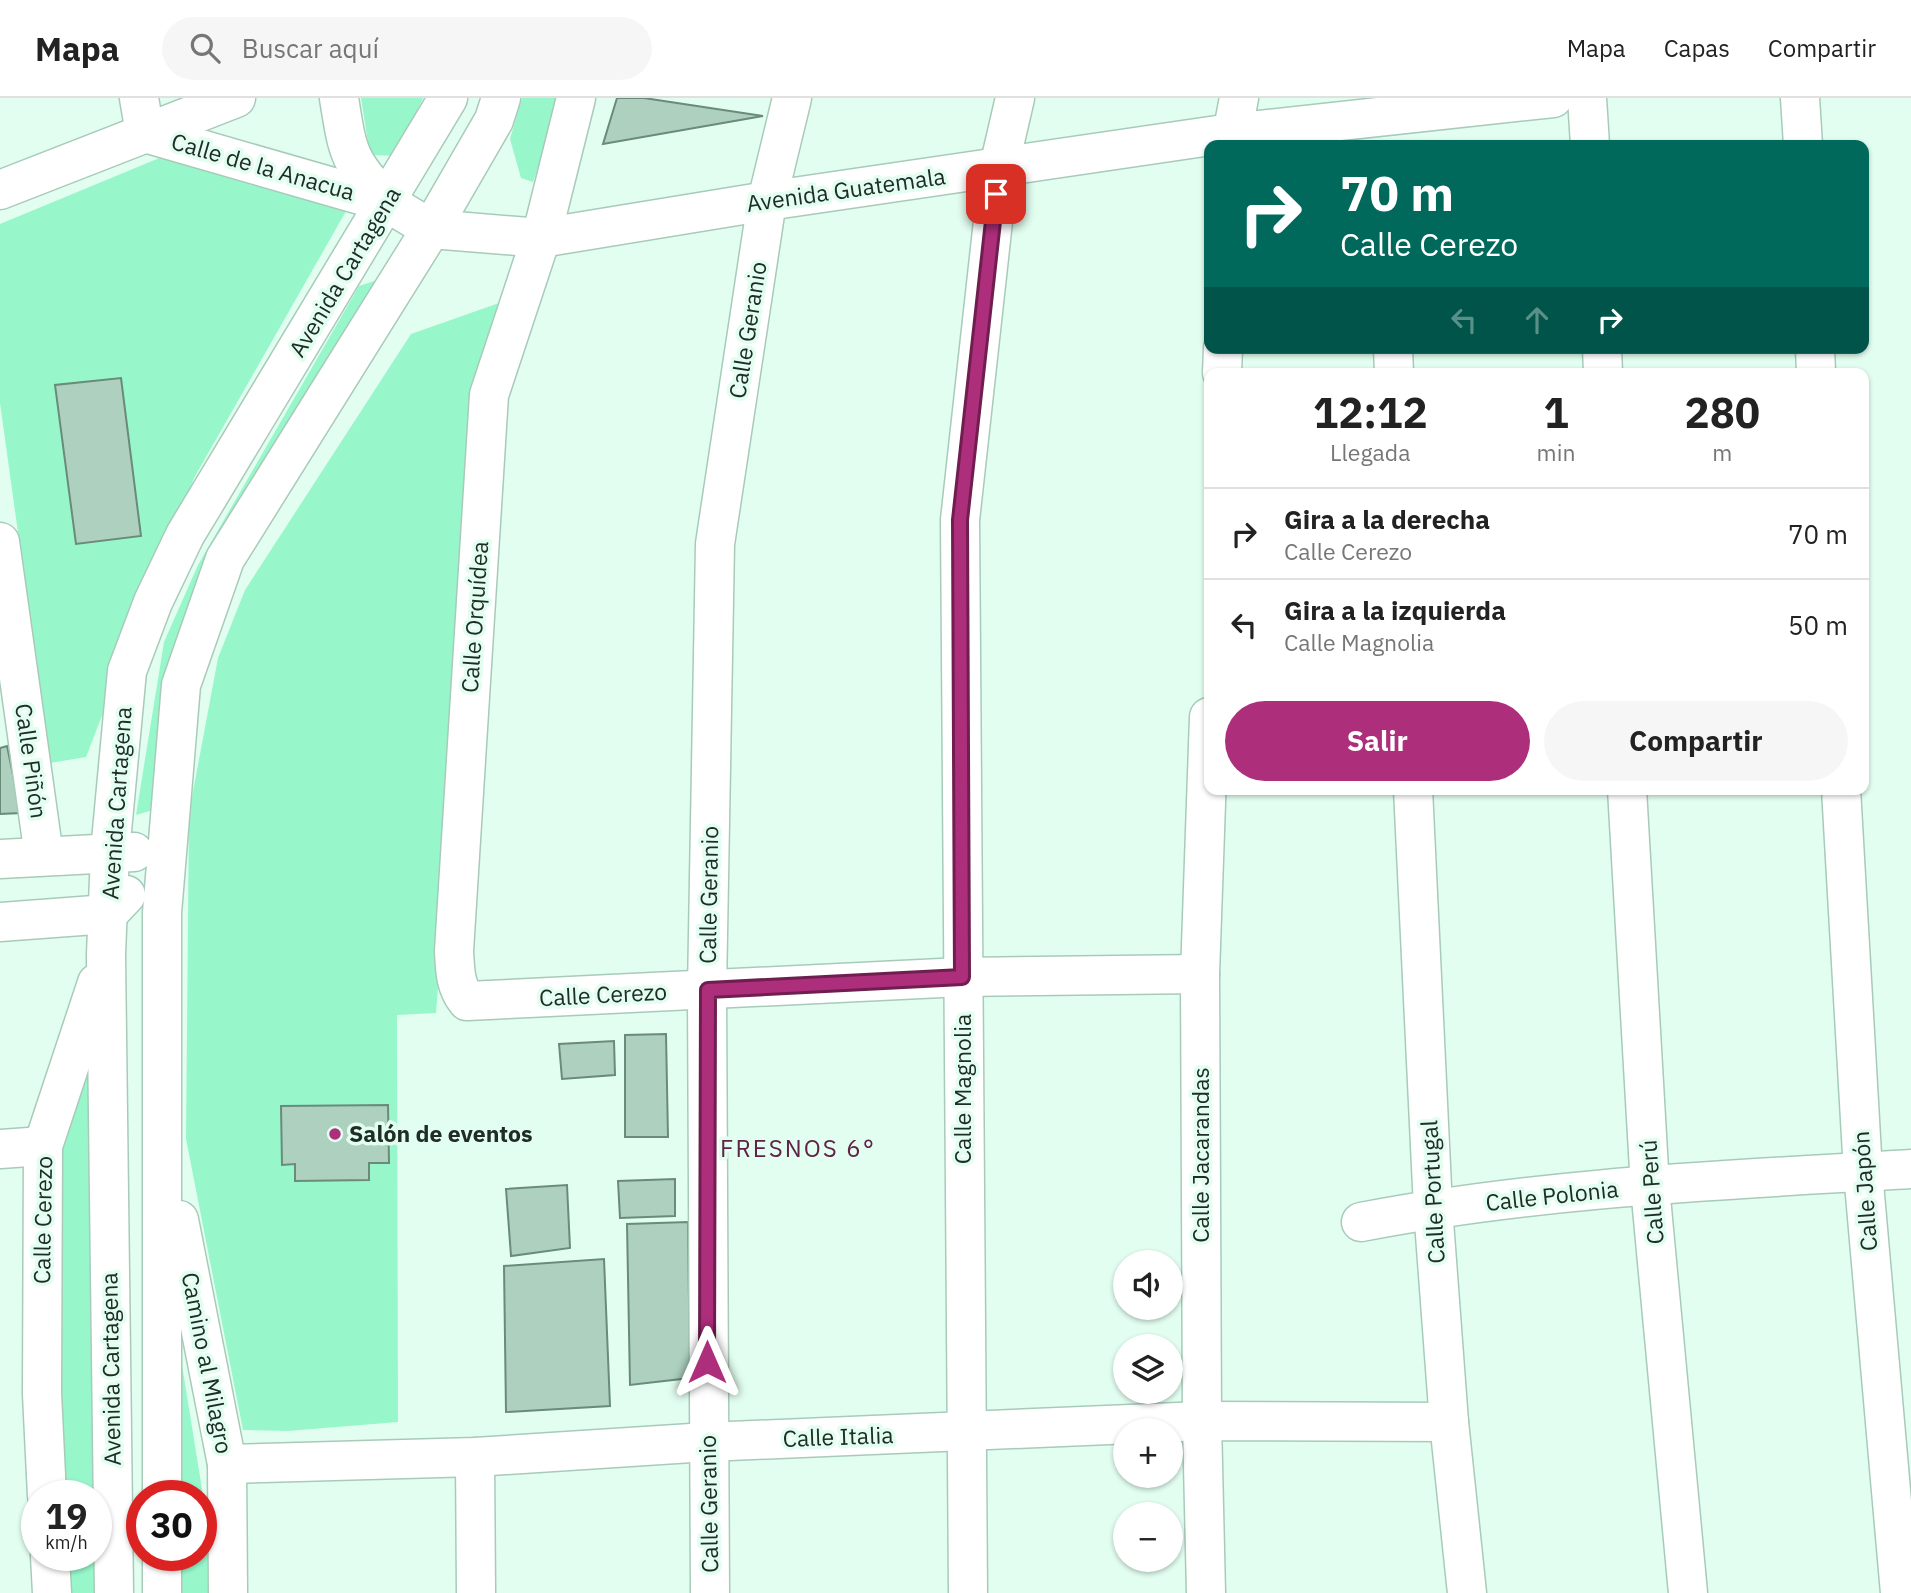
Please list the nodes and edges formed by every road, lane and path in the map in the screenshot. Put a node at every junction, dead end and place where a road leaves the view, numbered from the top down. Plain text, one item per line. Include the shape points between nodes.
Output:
1 (236, 98) edge
2 (339, 98) edge
3 (448, 98) edge
4 (502, 98) edge
5 (576, 98) edge
6 (792, 98) edge
7 (1015, 98) edge
8 (1553, 98) edge
9 (1587, 98) edge
10 (1800, 98) edge
11 (142, 116) edge
12 (1233, 126) edge
13 (1383, 131) edge
14 (1590, 140) edge
15 (1803, 140) edge
16 (999, 167) junction
17 (0, 190) edge
18 (767, 201) junction
19 (388, 203) junction
20 (431, 229) junction
21 (541, 237) junction
22 (0, 542) edge
23 (1206, 795) edge
24 (1413, 795) edge
25 (1627, 795) edge
26 (1840, 795) edge
27 (110, 852) junction
28 (164, 853) junction
29 (44, 856) junction
30 (0, 859) edge
31 (108, 914) junction
32 (0, 922) edge
33 (106, 955) junction
34 (1200, 974) junction
35 (962, 977) junction
36 (708, 990) junction
37 (467, 1001) joint
38 (163, 1136) junction
39 (43, 1146) junction
40 (0, 1149) edge
41 (1911, 1169) edge
42 (1863, 1172) junction
43 (1650, 1186) junction
44 (1433, 1208) junction
45 (1361, 1222) dead end
46 (1202, 1421) junction
47 (1449, 1422) junction
48 (965, 1431) junction
49 (707, 1442) junction
50 (475, 1457) junction
51 (227, 1464) junction
52 (46, 1480) edge
53 (162, 1480) edge
54 (51, 1571) edge
55 (162, 1571) edge
56 (52, 1593) edge
57 (114, 1593) edge
58 (162, 1593) edge
59 (228, 1593) edge
60 (476, 1593) edge
61 (710, 1593) edge
62 (968, 1593) edge
63 (1206, 1593) edge
64 (1467, 1593) edge
65 (1688, 1593) edge
66 (1900, 1593) edge

1 - 11 street, Calle de la Anacua
2 - 19 street, Calle de la Anacua via 349,155
3 - 19 street, Avenida Cartagena
4 - 20 street
5 - 21 street, Calle Orquídea
6 - 18 street, Calle Geranio
7 - 16 street, Calle Magnolia
8 - 13 street, Avenida Guatemala
9 - 14 street
10 - 15 street
11 - 17 street, Calle de la Anacua
11 - 19 street, Calle de la Anacua
12 - 13 street, Avenida Guatemala
12 - 16 street, Avenida Guatemala
16 - 18 street, Avenida Guatemala
16 - 35 street, Calle Magnolia via 960,520
18 - 21 street, Avenida Guatemala
18 - 36 street, Calle Geranio via 715,544
19 - 20 street
19 - 27 street, Avenida Cartagena via 185,535 153,602 127,671
20 - 21 street, Avenida Guatemala
20 - 28 street via 225,559 181,685
21 - 37 street, Calle Orquídea via 489,394 454,951 455,977
22 - 29 street, Calle Piñón
23 - 34 street, Calle Jacarandas
24 - 44 street, Calle Portugal
25 - 43 street, Calle Perú
26 - 42 street, Calle Japón
27 - 28 street
27 - 29 street
27 - 31 street, Avenida Cartagena
28 - 31 street
28 - 38 street
29 - 30 street
31 - 32 street
31 - 33 street, Avenida Cartagena
33 - 39 street, Calle Cerezo
33 - 57 street, Avenida Cartagena
34 - 35 street, Calle Cerezo
34 - 46 street, Calle Jacarandas
35 - 36 street, Calle Cerezo
35 - 48 street, Calle Magnolia
36 - 37 street, Calle Cerezo
36 - 49 street, Calle Geranio
38 - 51 street, Camino al Milagro
38 - 53 street
39 - 40 street
39 - 52 street, Calle Cerezo via 41,1394
41 - 42 street, Calle Polonia
42 - 43 street, Calle Polonia
42 - 66 street, Calle Japón
43 - 44 street, Calle Polonia
43 - 65 street, Calle Perú
44 - 45 street, Calle Polonia
44 - 47 street, Calle Portugal
46 - 47 street, Calle Italia
46 - 48 street, Calle Italia
46 - 63 street, Calle Jacarandas
47 - 64 street, Calle Portugal
48 - 49 street, Calle Italia
48 - 62 street, Calle Magnolia
49 - 50 street, Calle Italia
49 - 61 street, Calle Geranio
50 - 51 street, Calle Italia
50 - 60 street
51 - 59 street, Camino al Milagro
54 - 56 street
55 - 58 street

